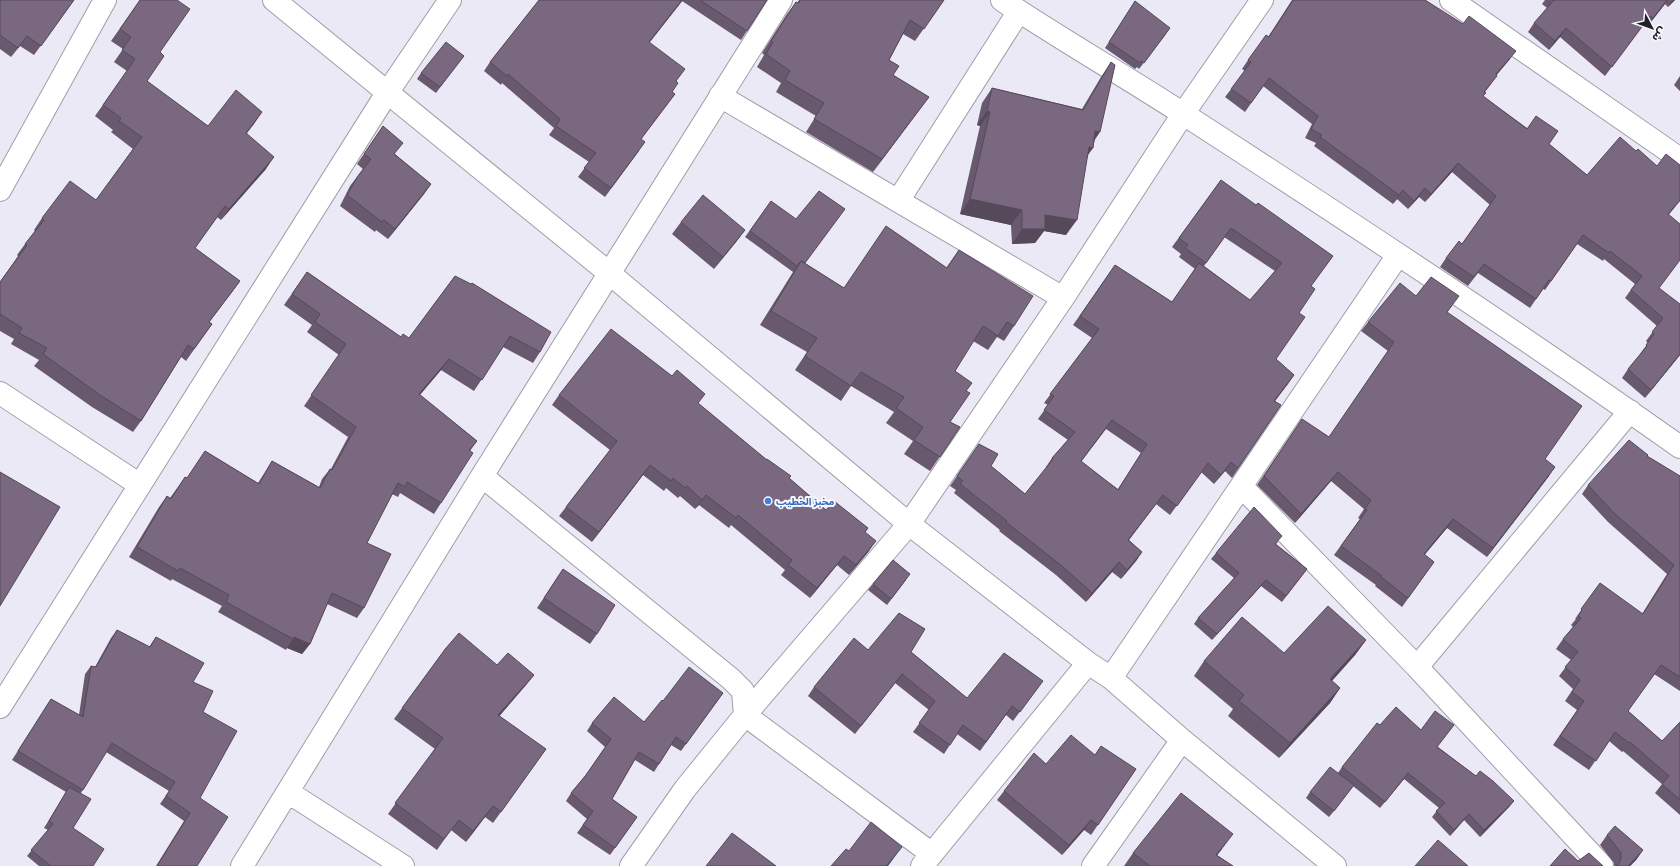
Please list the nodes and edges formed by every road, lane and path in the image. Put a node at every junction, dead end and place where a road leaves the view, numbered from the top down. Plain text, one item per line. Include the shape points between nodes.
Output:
1 (105, 0) edge
2 (274, 0) edge
3 (450, 0) edge
4 (781, 0) edge
5 (1262, 0) edge
6 (1451, 0) edge
7 (1011, 5) edge
8 (387, 93) junction
9 (720, 96) junction
10 (1183, 114) junction
11 (1680, 159) edge
12 (0, 190) edge
13 (898, 201) junction
14 (1398, 255) junction
15 (608, 273) junction
16 (1063, 298) junction
17 (0, 393) edge
18 (1630, 411) junction
19 (1680, 447) edge
20 (482, 476) junction
21 (140, 485) junction
22 (1242, 487) junction
23 (909, 524) junction
24 (1088, 663) junction
25 (1418, 666) junction
26 (1111, 678) junction
27 (0, 707) edge
28 (745, 715) junction
29 (1182, 740) junction
30 (288, 792) junction
31 (927, 860) edge
32 (242, 866) edge
33 (403, 866) edge
34 (631, 866) edge
35 (1092, 866) edge
36 (1335, 866) edge
37 (1602, 866) edge

1 - 12 street
2 - 8 street
3 - 8 street
4 - 9 street
5 - 10 street
6 - 11 street
7 - 10 street
7 - 13 street
8 - 15 street
8 - 21 street
9 - 13 street
9 - 15 street
10 - 14 street
10 - 16 street
13 - 16 street
14 - 18 street
14 - 22 street
15 - 20 street
15 - 23 street
16 - 23 street
17 - 21 street
18 - 19 street
18 - 25 street
20 - 28 street via 731,679 743,691
20 - 30 street
21 - 27 street
22 - 25 street
22 - 26 street
23 - 24 street
23 - 28 street
24 - 26 street
24 - 31 street
25 - 37 street
26 - 29 street
28 - 31 street
28 - 34 street via 685,789
29 - 35 street
29 - 36 street
30 - 32 street
30 - 33 street

